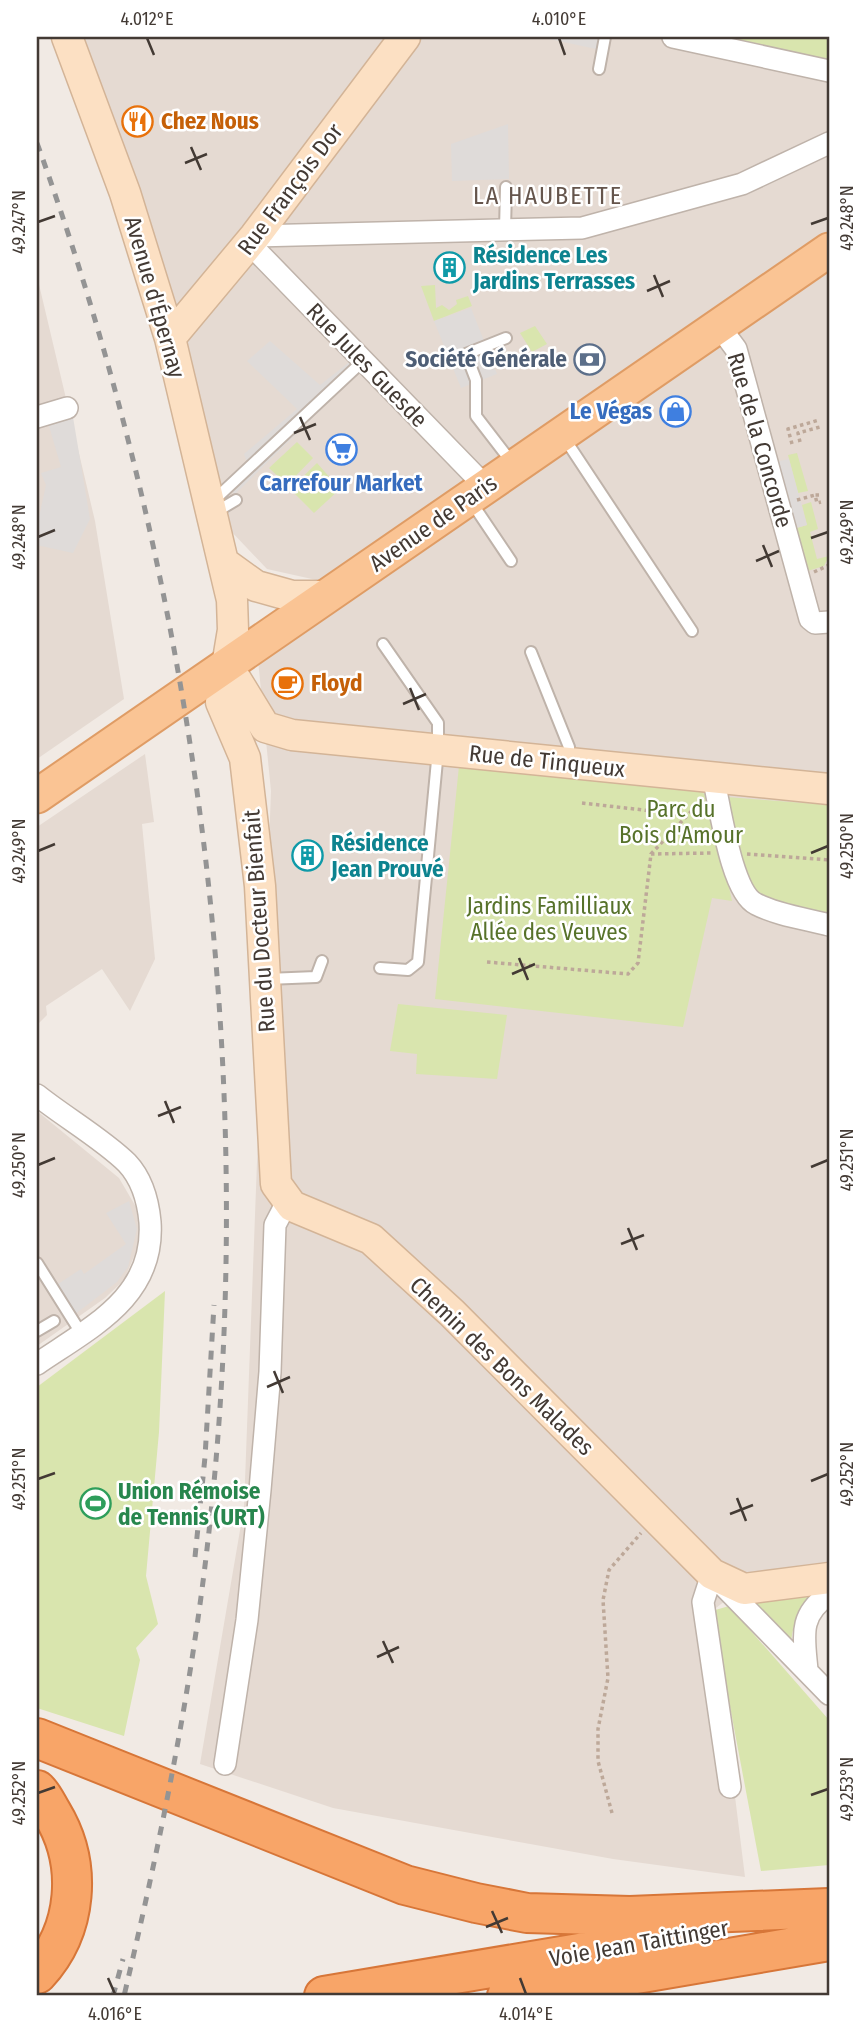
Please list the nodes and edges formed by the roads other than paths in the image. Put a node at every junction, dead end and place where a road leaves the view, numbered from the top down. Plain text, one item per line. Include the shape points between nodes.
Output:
1 (67, 37) edge
2 (405, 37) edge
3 (605, 37) edge
4 (673, 37) edge
5 (598, 69) dead end
6 (829, 71) edge
7 (829, 143) edge
8 (506, 187) dead end
9 (505, 230) junction
10 (252, 240) junction
11 (829, 250) edge
12 (719, 326) junction
13 (170, 338) junction
14 (506, 338) dead end
15 (363, 361) junction
16 (561, 434) junction
17 (514, 467) junction
18 (477, 492) junction
19 (219, 506) junction
20 (511, 561) dead end
21 (224, 563) junction
22 (326, 596) junction
23 (829, 622) edge
24 (692, 631) dead end
25 (383, 644) dead end
26 (531, 652) dead end
27 (227, 665) junction
28 (265, 727) junction
29 (438, 750) junction
30 (243, 753) junction
31 (569, 763) junction
32 (715, 785) junction
33 (829, 789) edge
34 (37, 796) edge
35 (829, 925) edge
36 (322, 961) dead end
37 (380, 968) dead end
38 (265, 979) junction
39 (37, 1095) edge
40 (282, 1192) junction
41 (37, 1263) edge
42 (54, 1321) dead end
43 (37, 1331) edge
44 (81, 1333) junction
45 (37, 1364) edge
46 (712, 1574) junction
47 (829, 1578) edge
48 (829, 1594) edge
49 (807, 1670) junction
50 (829, 1694) edge
51 (37, 1738) edge
52 (225, 1764) dead end
53 (730, 1787) dead end
54 (37, 1790) edge
55 (829, 1909) edge
56 (829, 1941) edge
57 (37, 1974) edge
58 (324, 1996) edge
59 (507, 1996) edge

1 - 13 street, Avenue d'Épernay via 125,193
2 - 10 street, Rue François Dor
3 - 5 lane
4 - 6 street
7 - 9 street via 742,184 582,228
8 - 9 lane
9 - 10 street
10 - 13 street, Rue François Dor
10 - 15 street, Rue Jules Guesde
11 - 12 main road, Avenue de Paris
12 - 16 main road, Avenue de Paris
12 - 23 street, Rue de la Concorde via 736,349 810,619
13 - 19 street, Avenue d'Épernay
14 - 17 lane via 466,354 476,380 476,416
15 - 18 street, Rue Jules Guesde
15 - 19 lane
16 - 17 main road, Avenue de Paris
16 - 24 lane
17 - 18 main road, Avenue de Paris
18 - 20 lane
18 - 22 main road, Avenue de Paris
19 - 21 street, Avenue d'Épernay
21 - 22 street via 256,586 292,596
21 - 27 street, Avenue d'Épernay via 233,630
22 - 27 main road, Avenue de Paris
25 - 29 lane via 438,723
26 - 31 lane via 569,747
27 - 28 street
27 - 30 street, Rue du Docteur Bienfait via 221,702
27 - 34 main road, Avenue de Paris
28 - 29 street, Rue de Tinqueux via 292,735
28 - 30 street via 247,741
29 - 31 street, Rue de Tinqueux
29 - 37 lane via 418,962 408,970
30 - 38 street, Rue du Docteur Bienfait via 260,886
31 - 32 street, Rue de Tinqueux
32 - 33 street, Rue de Tinqueux
32 - 35 street via 737,880 746,897 764,907
36 - 38 lane via 316,977
38 - 40 street, Rue du Docteur Bienfait
39 - 44 street via 126,1163 141,1182 149,1206 151,1243 141,1277 114,1311
40 - 46 street, Chemin des Bons Malades via 292,1206 371,1239 452,1313
40 - 52 street, Rue du Docteur Bienfait via 275,1225 260,1490 247,1620
41 - 44 lane
42 - 43 lane
44 - 45 street
46 - 47 street, Chemin des Bons Malades via 744,1589
46 - 49 street, Chemin des Bons Malades
46 - 53 street via 703,1602
48 - 49 street via 815,1605 803,1630
49 - 50 street, Chemin des Bons Malades
51 - 55 highway via 405,1885 477,1903 527,1913 630,1916
54 - 57 highway via 62,1829 69,1851 72,1894 61,1938
55 - 58 highway, Voie Jean Taittinger
56 - 59 highway, Voie Jean Taittinger

